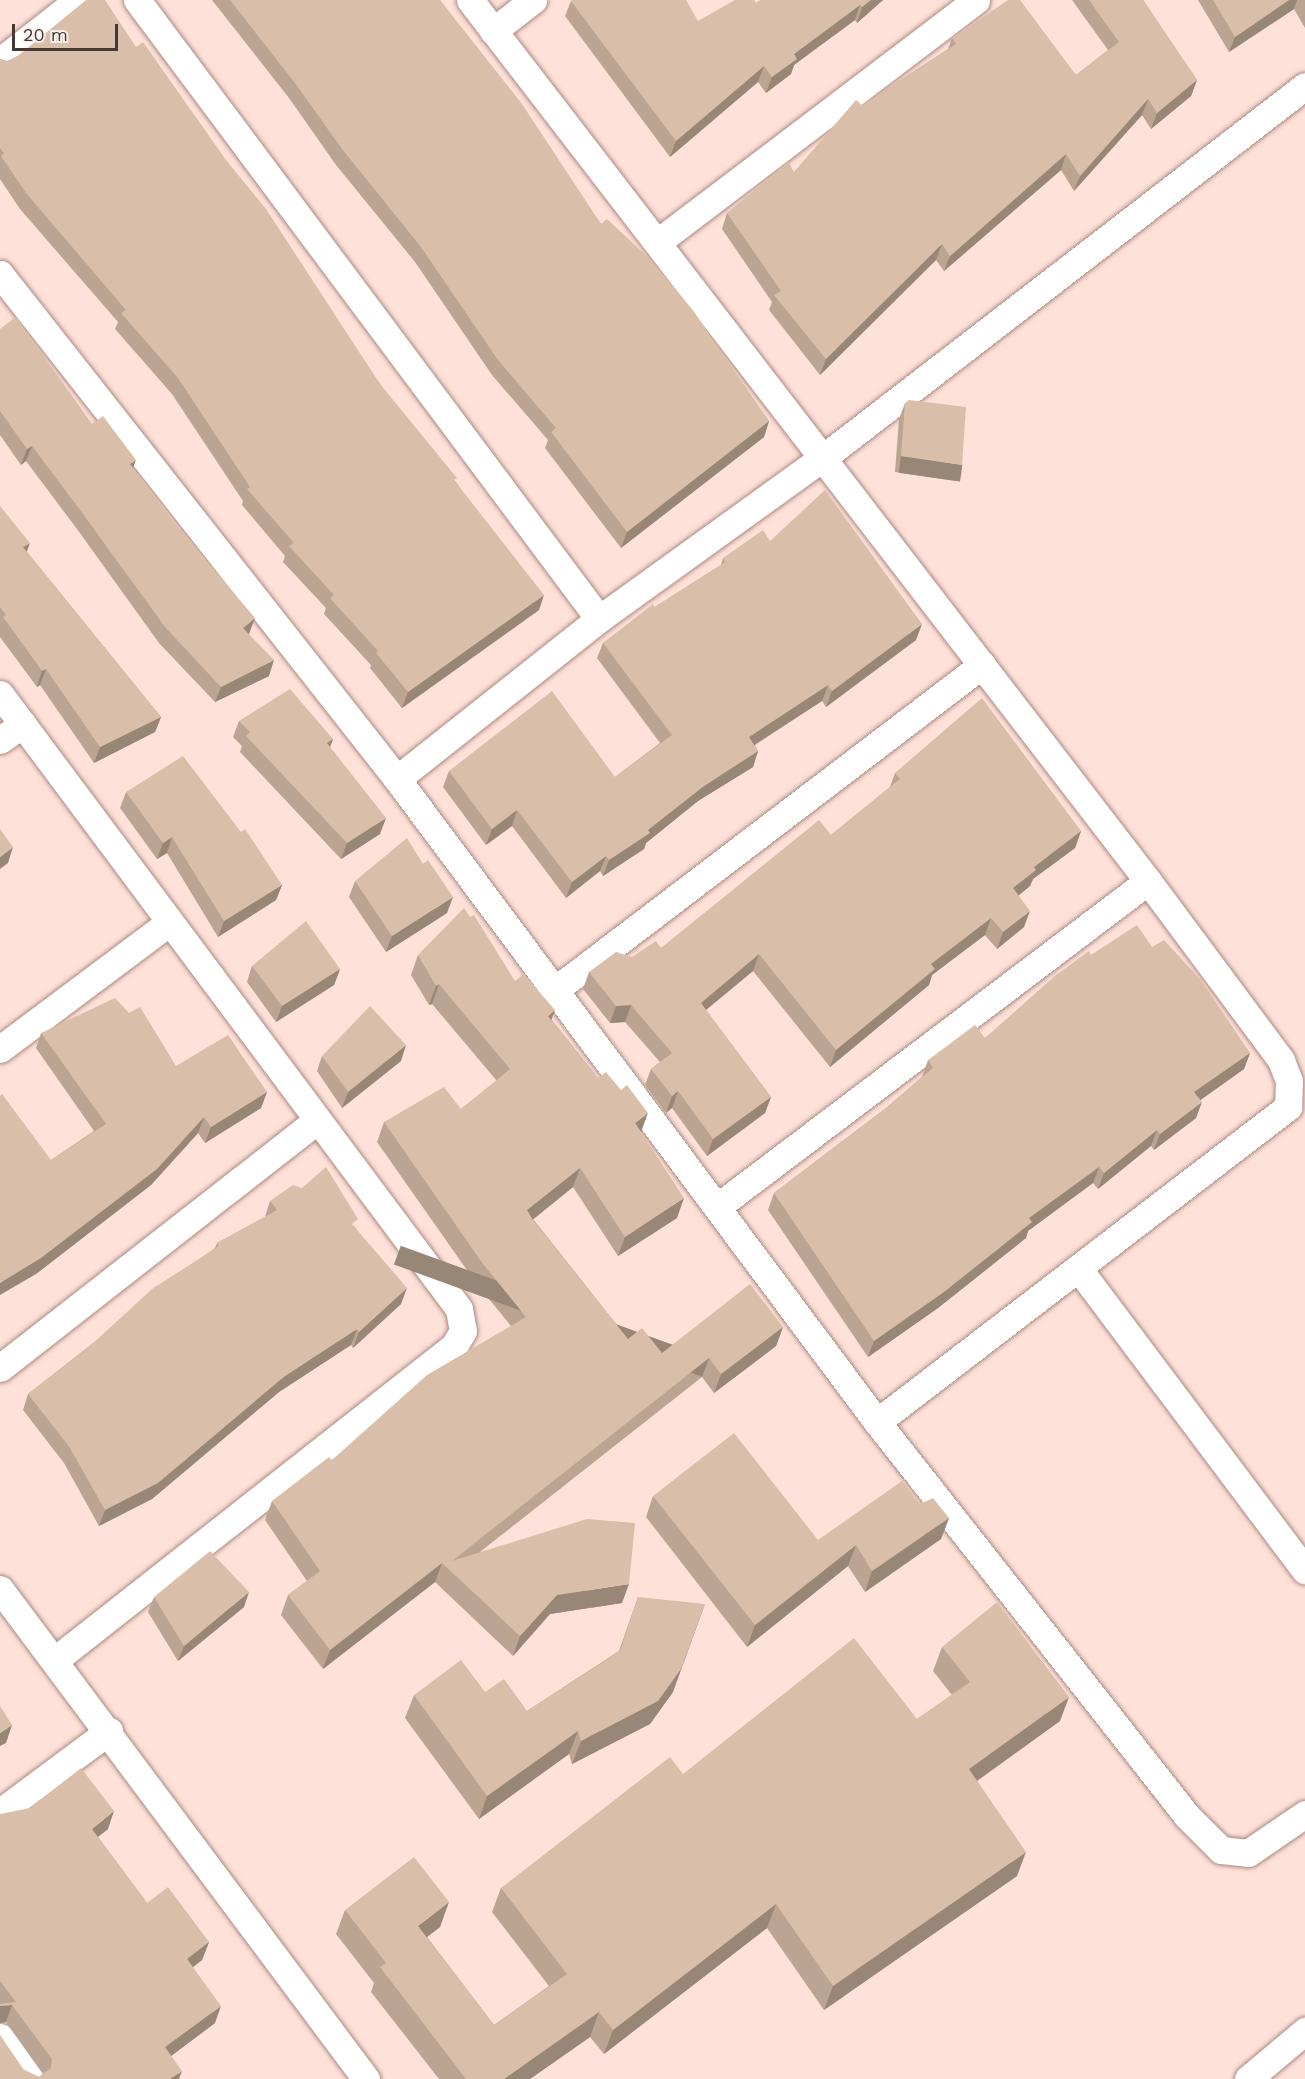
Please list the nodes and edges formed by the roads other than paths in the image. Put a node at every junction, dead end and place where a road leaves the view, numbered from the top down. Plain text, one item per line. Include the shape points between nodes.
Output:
1 (78, 0) edge
2 (137, 0) edge
3 (470, 0) edge
4 (532, 0) edge
5 (976, 0) edge
6 (494, 31) junction
7 (0, 61) edge
8 (1305, 86) edge
9 (659, 241) junction
10 (0, 274) edge
11 (824, 457) junction
12 (599, 619) junction
13 (982, 664) junction
14 (0, 694) edge
15 (23, 724) junction
16 (0, 740) edge
17 (397, 778) junction
18 (1148, 881) junction
19 (170, 922) junction
20 (555, 990) junction
21 (0, 1049) edge
22 (317, 1120) junction
23 (717, 1207) junction
24 (1078, 1268) junction
25 (0, 1368) edge
26 (877, 1422) junction
27 (1305, 1570) edge
28 (0, 1589) edge
29 (55, 1660) junction
30 (109, 1731) junction
31 (0, 1812) edge
32 (1305, 1814) edge
33 (1305, 2031) edge
34 (0, 2037) edge
35 (30, 2079) edge
36 (366, 2079) edge
37 (1248, 2079) edge

1 - 7 street
2 - 12 street
3 - 6 street
4 - 6 street
5 - 9 street
6 - 9 street
8 - 11 street
9 - 11 street
10 - 17 street
11 - 12 street
11 - 13 street
12 - 17 street
13 - 18 street
13 - 20 street
14 - 15 street
15 - 16 street
15 - 19 street
17 - 20 street
18 - 23 street
18 - 24 street via 1281,1060 1289,1081 1288,1107
19 - 21 street
19 - 22 street
20 - 23 street
22 - 25 street
22 - 29 street via 459,1310 463,1331 454,1346
23 - 26 street
24 - 26 street
24 - 27 street
26 - 32 street via 1186,1815 1221,1850 1248,1853
28 - 29 street
29 - 30 street
30 - 31 street
30 - 36 street
33 - 37 street
34 - 35 street

